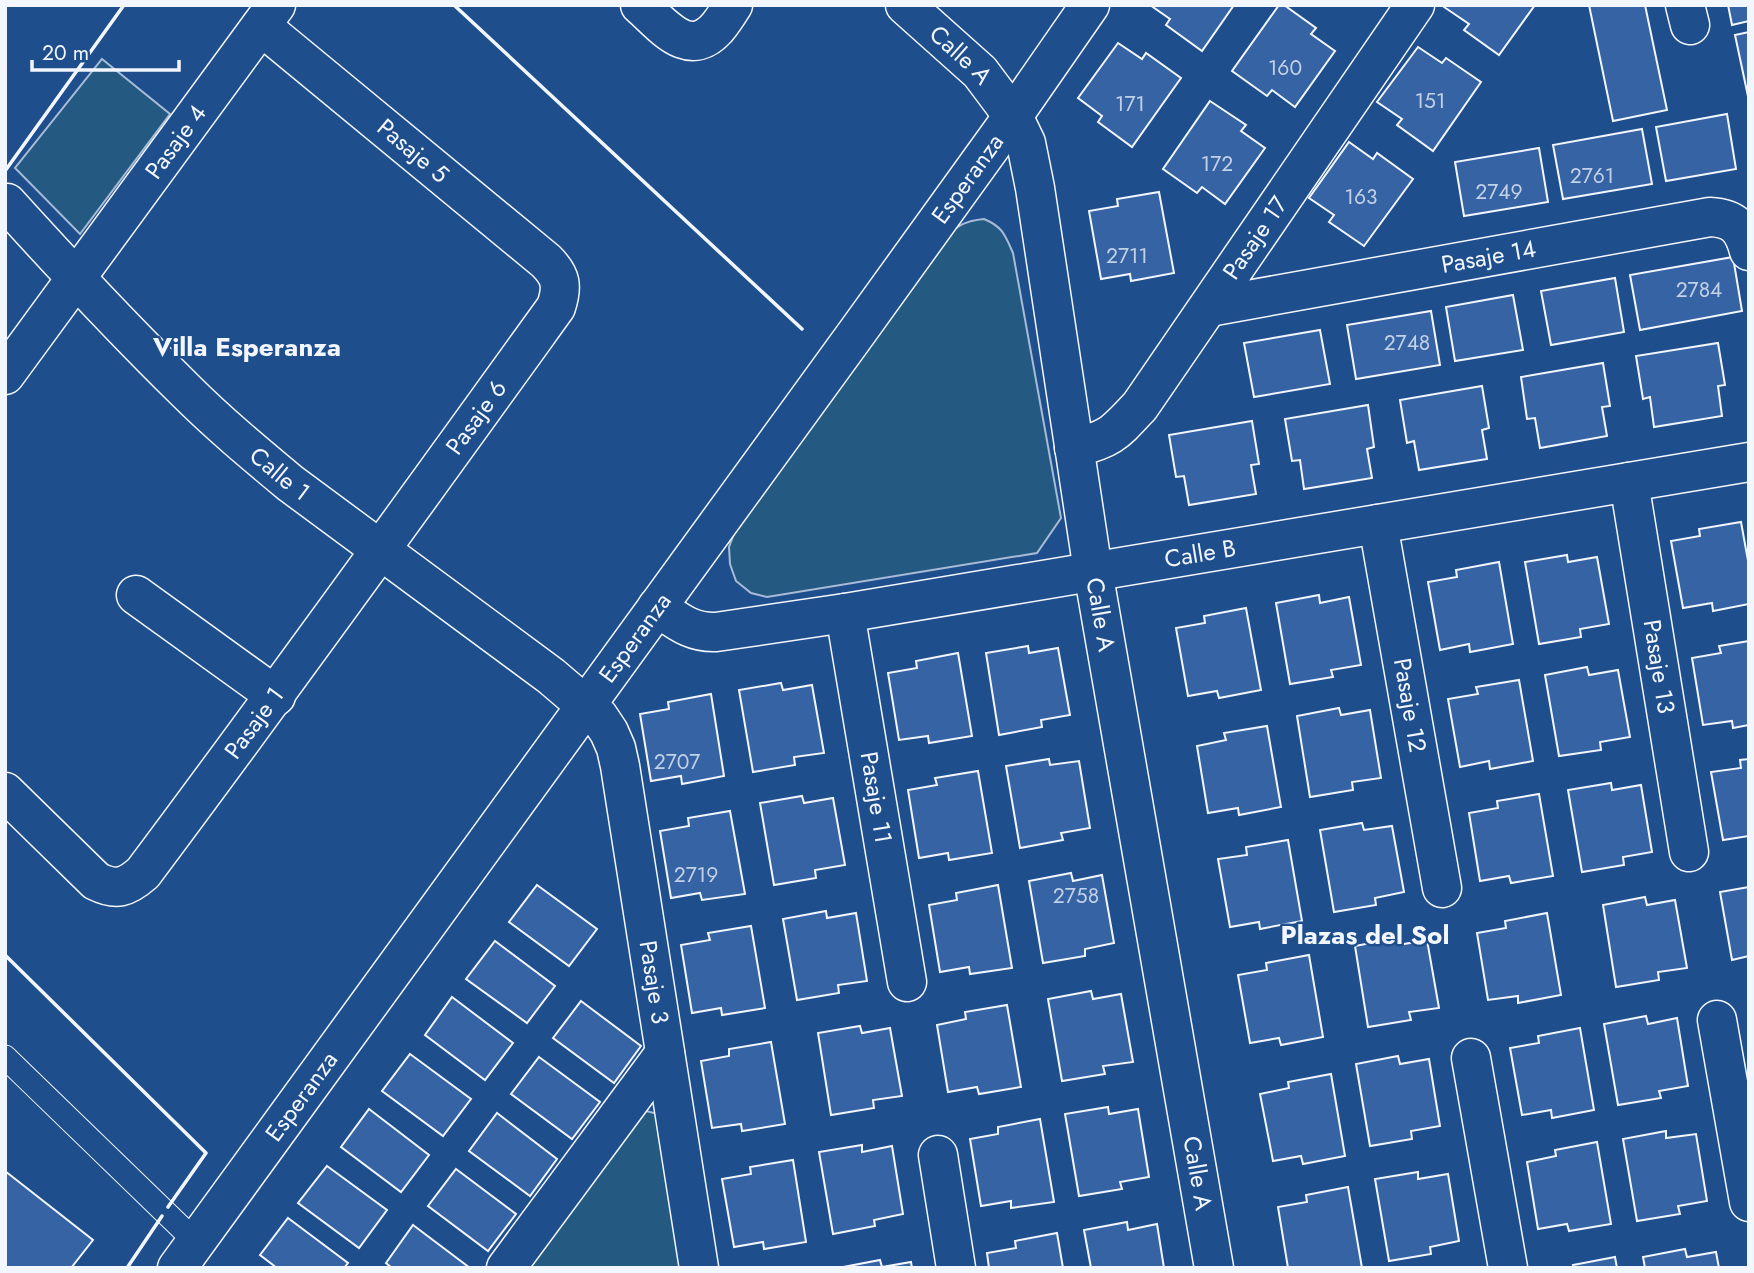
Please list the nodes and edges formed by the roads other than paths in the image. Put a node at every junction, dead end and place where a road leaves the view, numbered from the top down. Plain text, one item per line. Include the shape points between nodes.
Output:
1 (640, 5) edge
2 (733, 5) edge
3 (905, 5) edge
4 (1090, 5) edge
5 (1415, 5) edge
6 (269, 15) edge
7 (1013, 116) junction
8 (7, 203) dead end
9 (1749, 251) edge
10 (76, 278) junction
11 (560, 281) joint
12 (1209, 307) junction
13 (5, 375) edge
14 (1074, 447) junction
15 (1749, 462) edge
16 (1629, 482) junction
17 (1378, 524) junction
18 (381, 550) junction
19 (1093, 571) junction
20 (136, 595) dead end
21 (657, 607) junction
22 (845, 613) junction
23 (276, 696) junction
24 (586, 705) junction
25 (5, 792) edge
26 (1689, 852) dead end
27 (1442, 888) dead end
28 (907, 982) dead end
29 (1717, 1020) dead end
30 (665, 1054) junction
31 (5, 1058) edge
32 (1471, 1058) dead end
33 (938, 1155) dead end
34 (1749, 1202) edge
35 (186, 1255) edge
36 (506, 1268) edge
37 (699, 1268) edge
38 (956, 1268) edge
39 (1214, 1268) edge
40 (1508, 1268) edge

1 - 2 street via 677,37 695,42 716,29
3 - 7 street, Calle A via 980,72
4 - 7 street, Esperanza
5 - 12 street, Pasaje 17
6 - 10 street, Pasaje 4
6 - 11 street, Pasaje 5 via 546,261
7 - 14 street, Calle A via 1030,159
7 - 21 street, Esperanza
8 - 10 street, Calle 1
9 - 12 street, Pasaje 14 via 1743,233 1733,223 1710,218
10 - 13 street
10 - 18 street, Calle 1 via 249,449
11 - 18 street, Pasaje 6 via 556,307
12 - 14 street, Pasaje 17 via 1140,406 1115,433
14 - 19 street, Calle A
15 - 16 street, Calle B
16 - 17 street, Calle B
16 - 26 street, Pasaje 13
17 - 19 street, Calle B
17 - 27 street, Pasaje 12
18 - 23 street, Pasaje 1
18 - 24 street, Calle 1
19 - 22 street, Calle B
19 - 39 street, Calle A
20 - 23 street
21 - 22 street, Calle B via 702,633
21 - 24 street, Esperanza
22 - 28 street, Pasaje 11
23 - 25 street, Pasaje 1 via 132,883 119,887 96,881
24 - 30 street, Pasaje 3 via 599,717 616,748
24 - 35 street, Esperanza
29 - 34 street
30 - 36 street
30 - 37 street, Pasaje 3
31 - 35 lane
32 - 40 street
33 - 38 street

